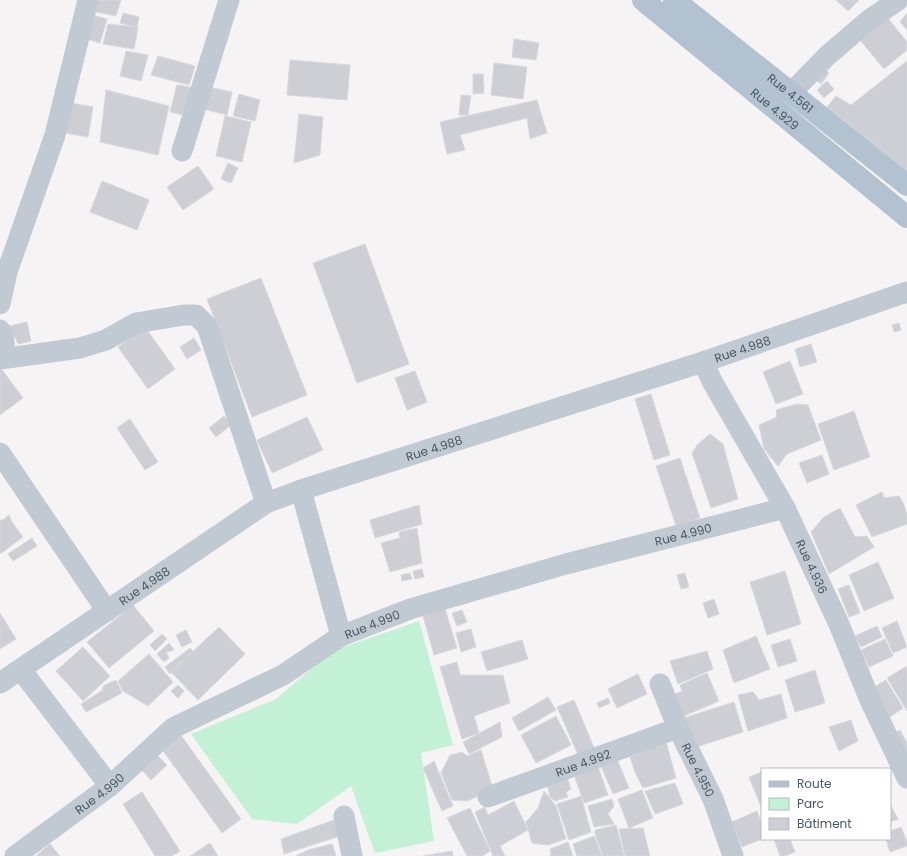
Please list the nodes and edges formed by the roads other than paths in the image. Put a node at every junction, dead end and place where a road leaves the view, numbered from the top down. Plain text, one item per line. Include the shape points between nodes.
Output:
1 (88, 0) edge
2 (229, 0) edge
3 (643, 0) edge
4 (674, 0) edge
5 (898, 0) edge
6 (791, 93) junction
7 (182, 151) dead end
8 (907, 185) edge
9 (907, 217) edge
10 (907, 292) edge
11 (0, 304) edge
12 (0, 330) edge
13 (2, 358) edge
14 (703, 362) junction
15 (0, 453) edge
16 (301, 490) junction
17 (266, 503) junction
18 (785, 508) junction
19 (107, 611) junction
20 (341, 636) junction
21 (21, 670) junction
22 (0, 684) edge
23 (660, 684) dead end
24 (678, 728) junction
25 (907, 778) edge
26 (110, 786) junction
27 (488, 797) dead end
28 (344, 816) dead end
29 (15, 856) edge
30 (352, 856) edge
31 (733, 856) edge

1 - 11 street via 55,134 7,272
2 - 7 street
3 - 9 main road, Rue 4.929
4 - 6 main road, Rue 4.561
5 - 6 street via 869,20 828,55
6 - 8 main road, Rue 4.561
10 - 14 street, Rue 4.988
12 - 13 street via 4,341
13 - 17 street via 80,348 106,340 136,323 184,314 196,315 207,326
14 - 16 street, Rue 4.988
14 - 18 street, Rue 4.936
15 - 19 street
16 - 17 street, Rue 4.988
16 - 20 street
17 - 19 street, Rue 4.988
18 - 20 street, Rue 4.990 via 566,564 410,609
18 - 25 street, Rue 4.936
19 - 21 street, Rue 4.988
20 - 26 street, Rue 4.990 via 283,675 173,728
21 - 22 street, Rue 4.988
21 - 26 street
23 - 24 street, Rue 4.950
24 - 27 street, Rue 4.992
24 - 31 street, Rue 4.950 via 713,799
26 - 29 street, Rue 4.990
28 - 30 street

